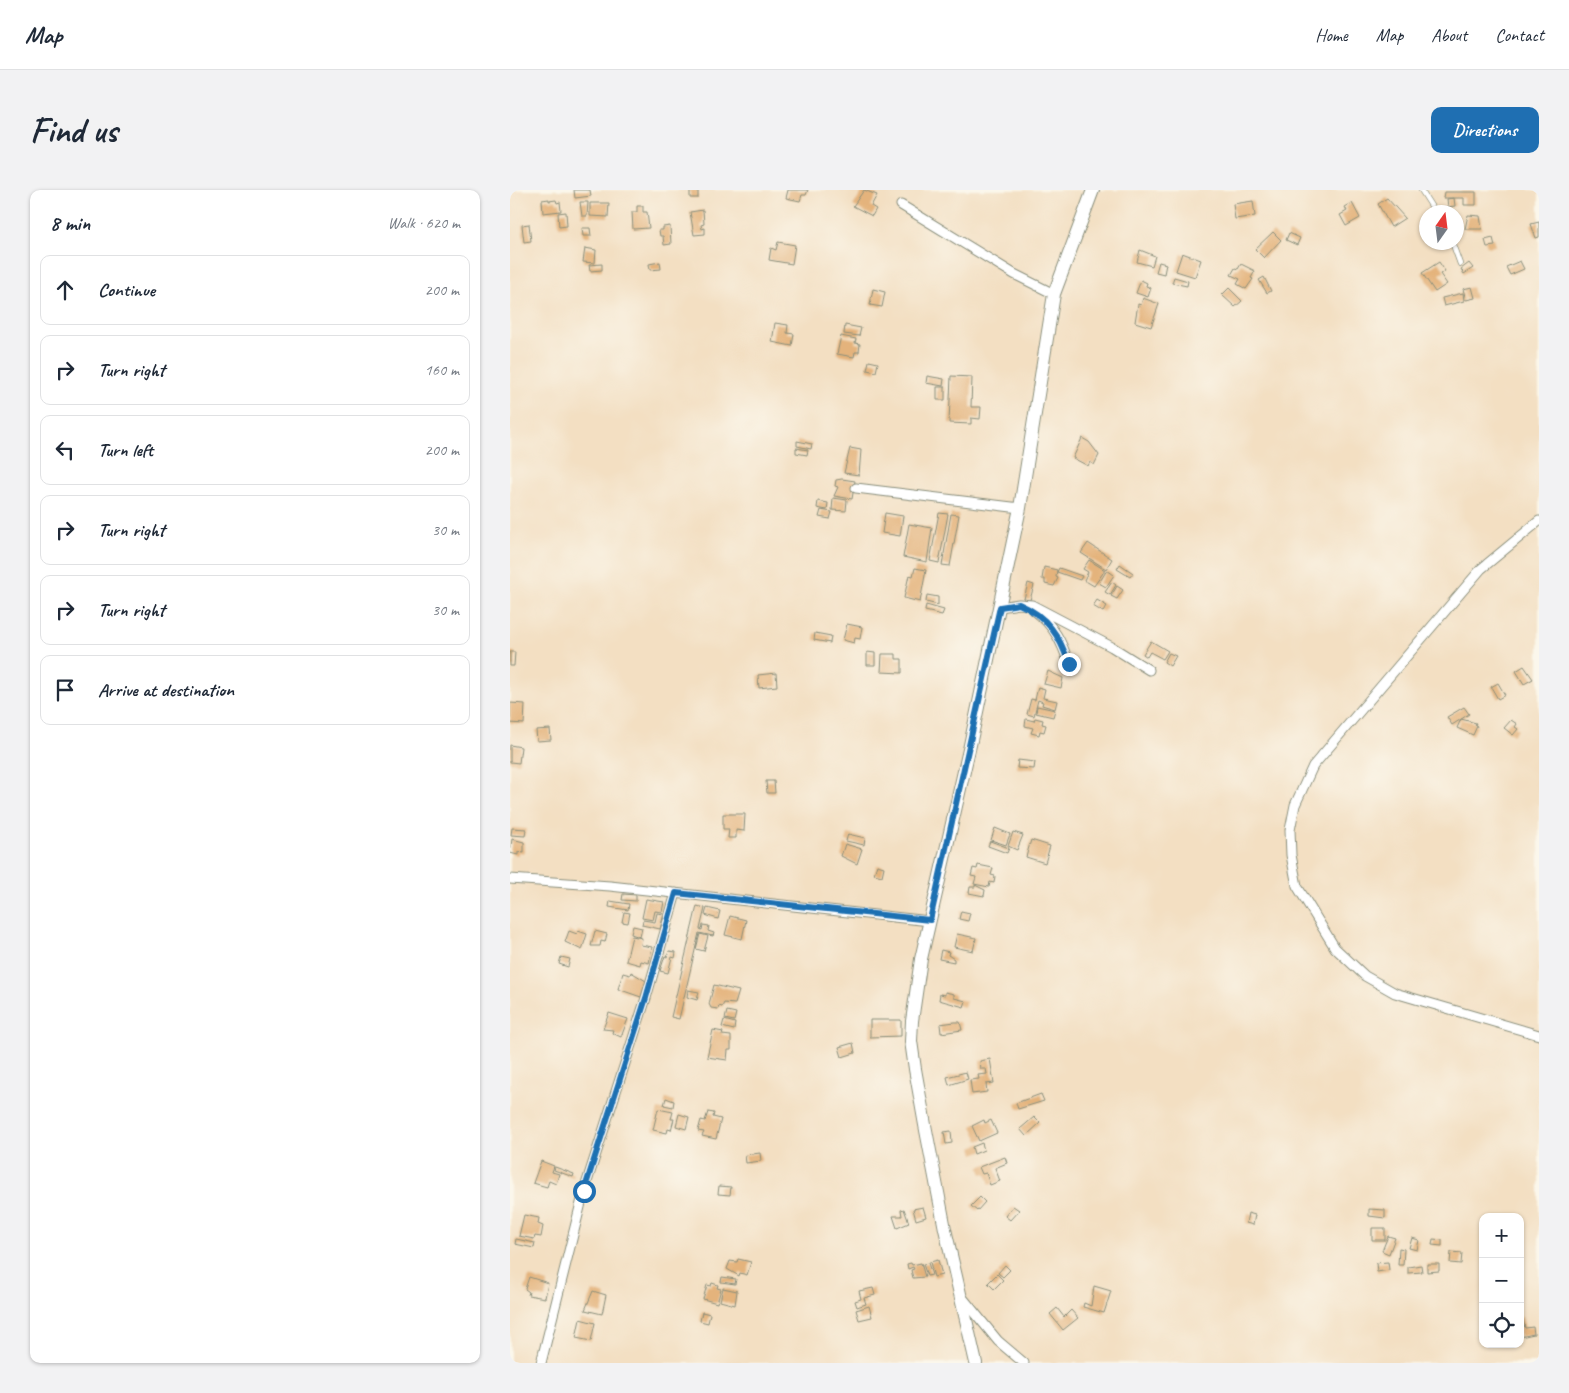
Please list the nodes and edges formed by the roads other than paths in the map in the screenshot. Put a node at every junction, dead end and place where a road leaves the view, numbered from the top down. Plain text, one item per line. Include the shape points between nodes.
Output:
1 (1093, 190) edge
2 (1421, 190) edge
3 (901, 205) dead end
4 (1431, 205) edge
5 (1455, 250) edge
6 (1460, 264) dead end
7 (1054, 294) junction
8 (856, 488) dead end
9 (1020, 508) junction
10 (1539, 521) edge
11 (1019, 604) junction
12 (1000, 607) junction
13 (1069, 664) dead end
14 (1149, 670) dead end
15 (510, 879) edge
16 (676, 893) junction
17 (930, 920) junction
18 (1539, 1035) edge
19 (959, 1293) junction
20 (541, 1363) edge
21 (976, 1363) edge
22 (1024, 1363) edge

1 - 7 street
2 - 4 lane
3 - 7 street via 1014,274
5 - 6 lane
7 - 9 street
8 - 9 street
9 - 12 street
10 - 18 street via 1481,569 1313,766 1294,805 1290,830 1297,886 1335,948 1365,976 1395,993
11 - 12 street
11 - 13 street via 1031,609 1052,627 1062,641
11 - 14 street via 1032,605
12 - 17 street
15 - 16 street
16 - 17 street
16 - 20 street via 584,1191
17 - 19 street via 916,993 911,1041
19 - 21 street
19 - 22 street via 998,1341

